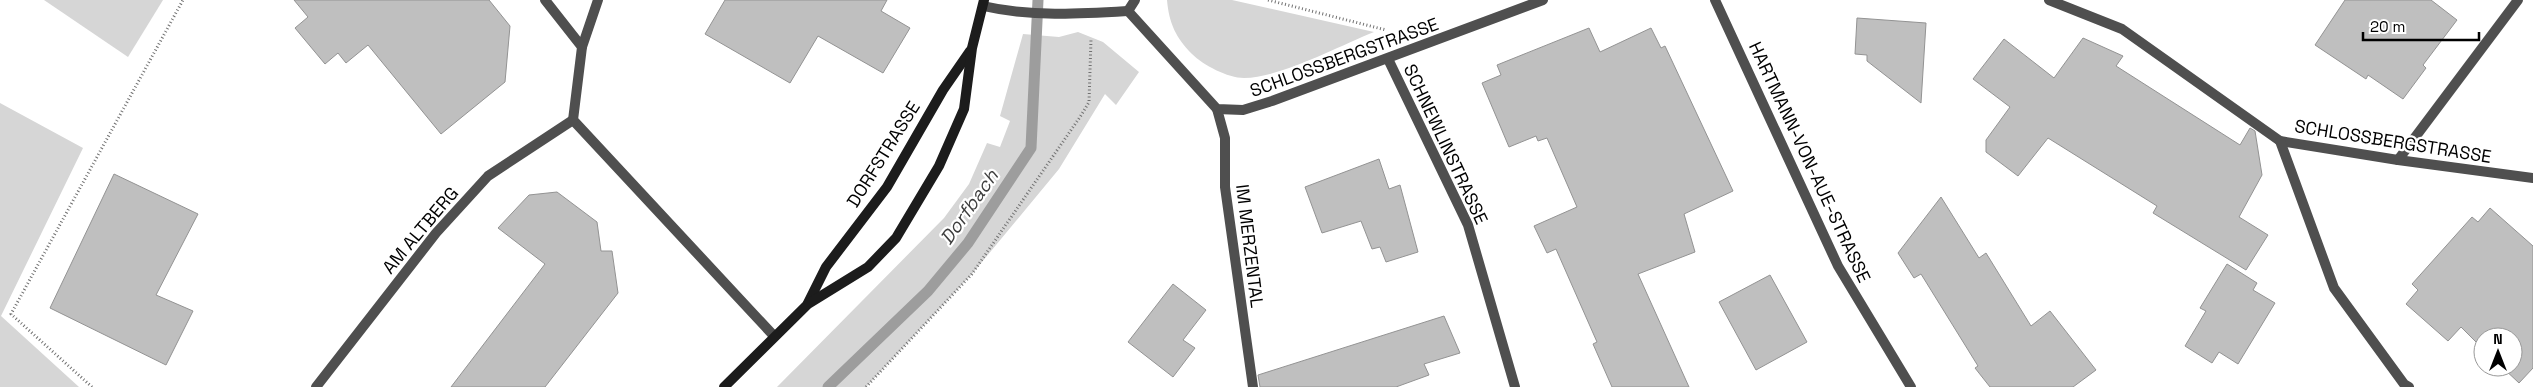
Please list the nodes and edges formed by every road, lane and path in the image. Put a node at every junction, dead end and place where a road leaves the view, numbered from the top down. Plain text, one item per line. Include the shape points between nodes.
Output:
1 (183, 0) edge
2 (545, 0) edge
3 (598, 0) edge
4 (1135, 0) edge
5 (1268, 0) edge
6 (1543, 0) edge
7 (1715, 0) edge
8 (2049, 0) edge
9 (2518, 0) edge
10 (984, 3) edge
11 (1128, 11) junction
12 (1093, 13) junction
13 (582, 47) junction
14 (972, 48) junction
15 (1419, 48) junction
16 (1388, 59) junction
17 (1217, 109) junction
18 (573, 120) junction
19 (2280, 141) junction
20 (2398, 160) junction
21 (2533, 178) edge
22 (808, 304) junction
23 (774, 336) junction
24 (92, 387) edge
25 (316, 387) edge
26 (724, 387) edge
27 (866, 387) edge
28 (1253, 387) edge
29 (1515, 387) edge
30 (1911, 387) edge
31 (2409, 387) edge

1 - 24 path via 10,314
2 - 13 street
3 - 13 street
4 - 11 street
5 - 15 path via 1380,27
6 - 15 street, SCHLOSSBERGSTRASSE
7 - 30 street, HARTMANN-VON-AUE-STRASSE via 1838,266
8 - 19 street, SCHLOSSBERGSTRASSE via 2122,29
9 - 20 street
10 - 12 street via 1008,11 1060,15
10 - 14 main road, DORFSTRASSE
11 - 12 street
11 - 17 street
12 - 27 path via 1089,102 1080,117 972,274
13 - 18 street
14 - 22 main road, DORFSTRASSE via 943,90 887,187 826,268
14 - 22 main road, DORFSTRASSE via 964,109 939,166 896,238 868,268
15 - 16 street, SCHLOSSBERGSTRASSE
16 - 17 street, SCHLOSSBERGSTRASSE via 1258,106 1243,110
16 - 29 street, SCHNEWLINSTRASSE via 1468,225
17 - 28 street, IM MERZENTAL via 1225,138 1225,187
18 - 23 street
18 - 25 street, AM ALTBERG via 488,176 436,232
19 - 20 street, SCHLOSSBERGSTRASSE
19 - 31 street via 2334,288
20 - 21 street, SCHLOSSBERGSTRASSE
22 - 23 main road, DORFSTRASSE
23 - 26 main road, DORFSTRASSE

